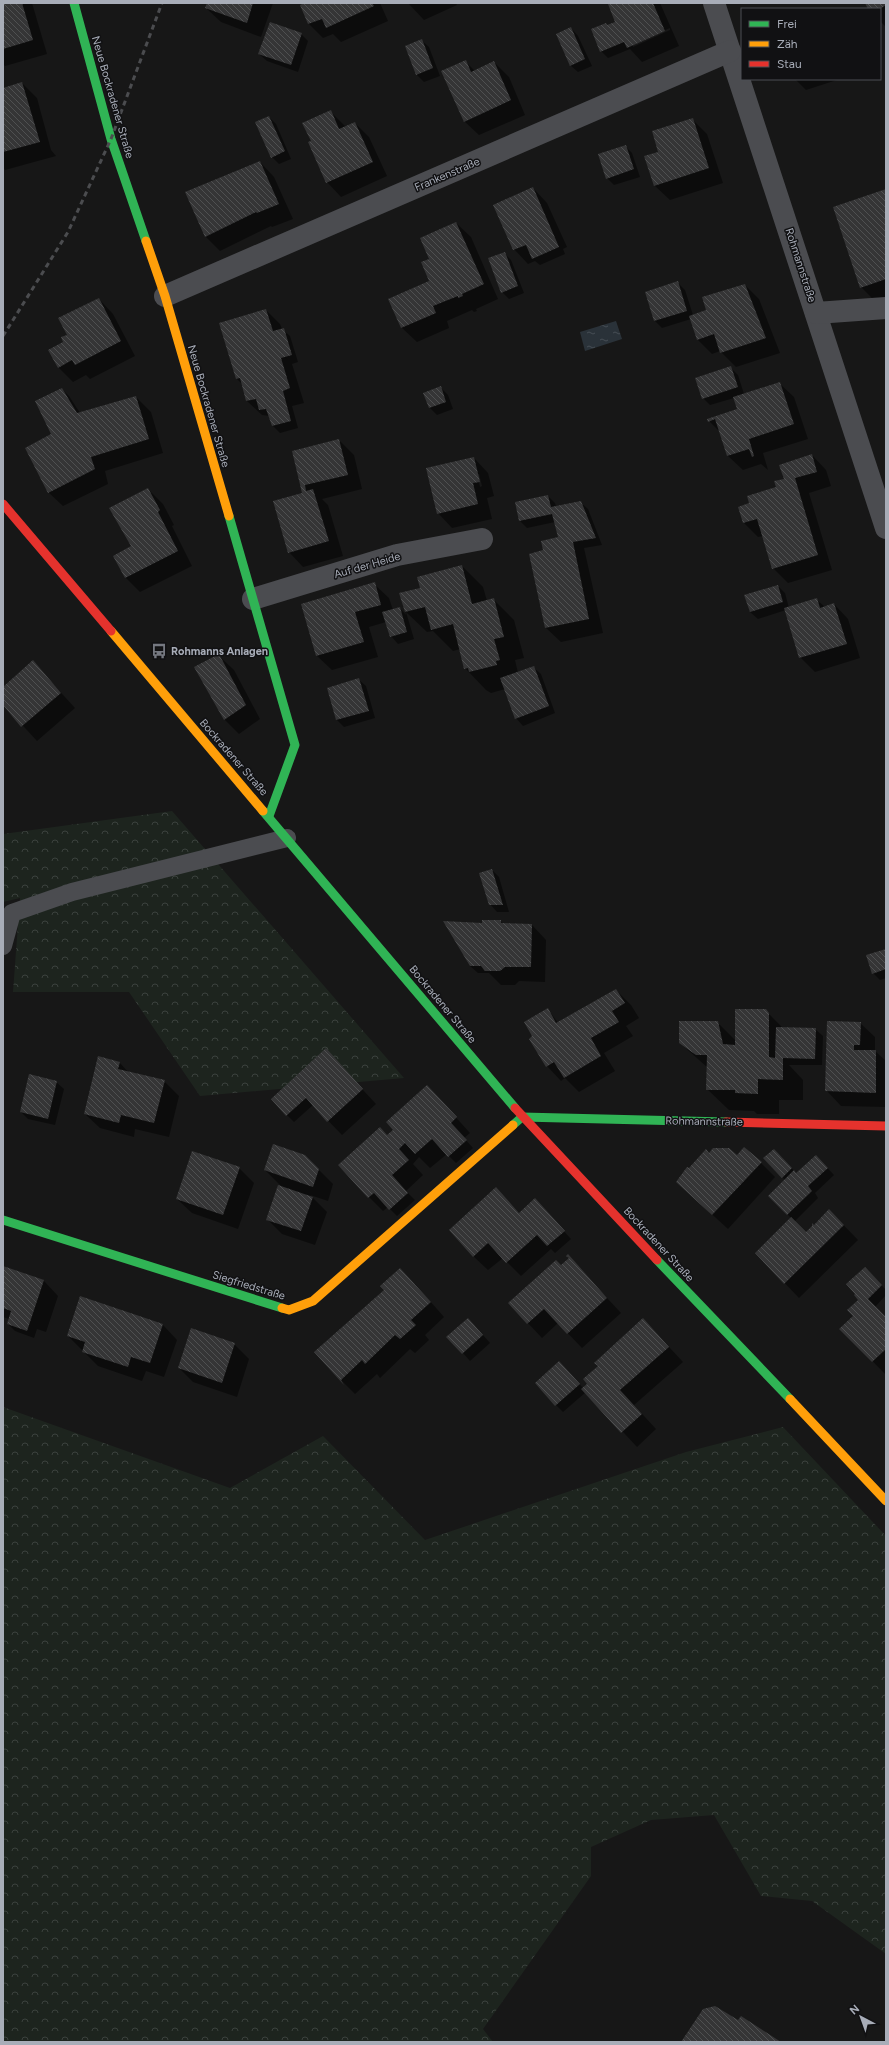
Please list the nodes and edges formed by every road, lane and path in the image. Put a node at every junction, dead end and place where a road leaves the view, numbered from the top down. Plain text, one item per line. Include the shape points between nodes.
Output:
1 (74, 3) edge
2 (714, 3) edge
3 (730, 51) junction
4 (165, 296) junction
5 (886, 308) edge
6 (816, 313) junction
7 (3, 504) edge
8 (884, 518) edge
9 (482, 539) dead end
10 (254, 600) junction
11 (269, 816) junction
12 (287, 838) junction
13 (3, 946) edge
14 (522, 1117) junction
15 (886, 1126) edge
16 (3, 1220) edge
17 (886, 1501) edge

1 - 4 street, Neue Bockradener Straße via 111,139
2 - 3 street, Rohmannstraße
3 - 4 street, Frankenstraße
3 - 6 street, Rohmannstraße
4 - 10 street, Neue Bockradener Straße
5 - 6 street
6 - 8 street, Rohmannstraße
7 - 11 street, Bockradener Straße
9 - 10 street, Auf der Heide via 397,556
10 - 11 street, Neue Bockradener Straße via 295,746
11 - 12 street, Bockradener Straße
12 - 13 lane via 72,892 12,913
12 - 14 street, Bockradener Straße
14 - 15 street, Rohmannstraße
14 - 16 street, Siegfriedstraße via 313,1301 290,1310
14 - 17 street, Bockradener Straße

